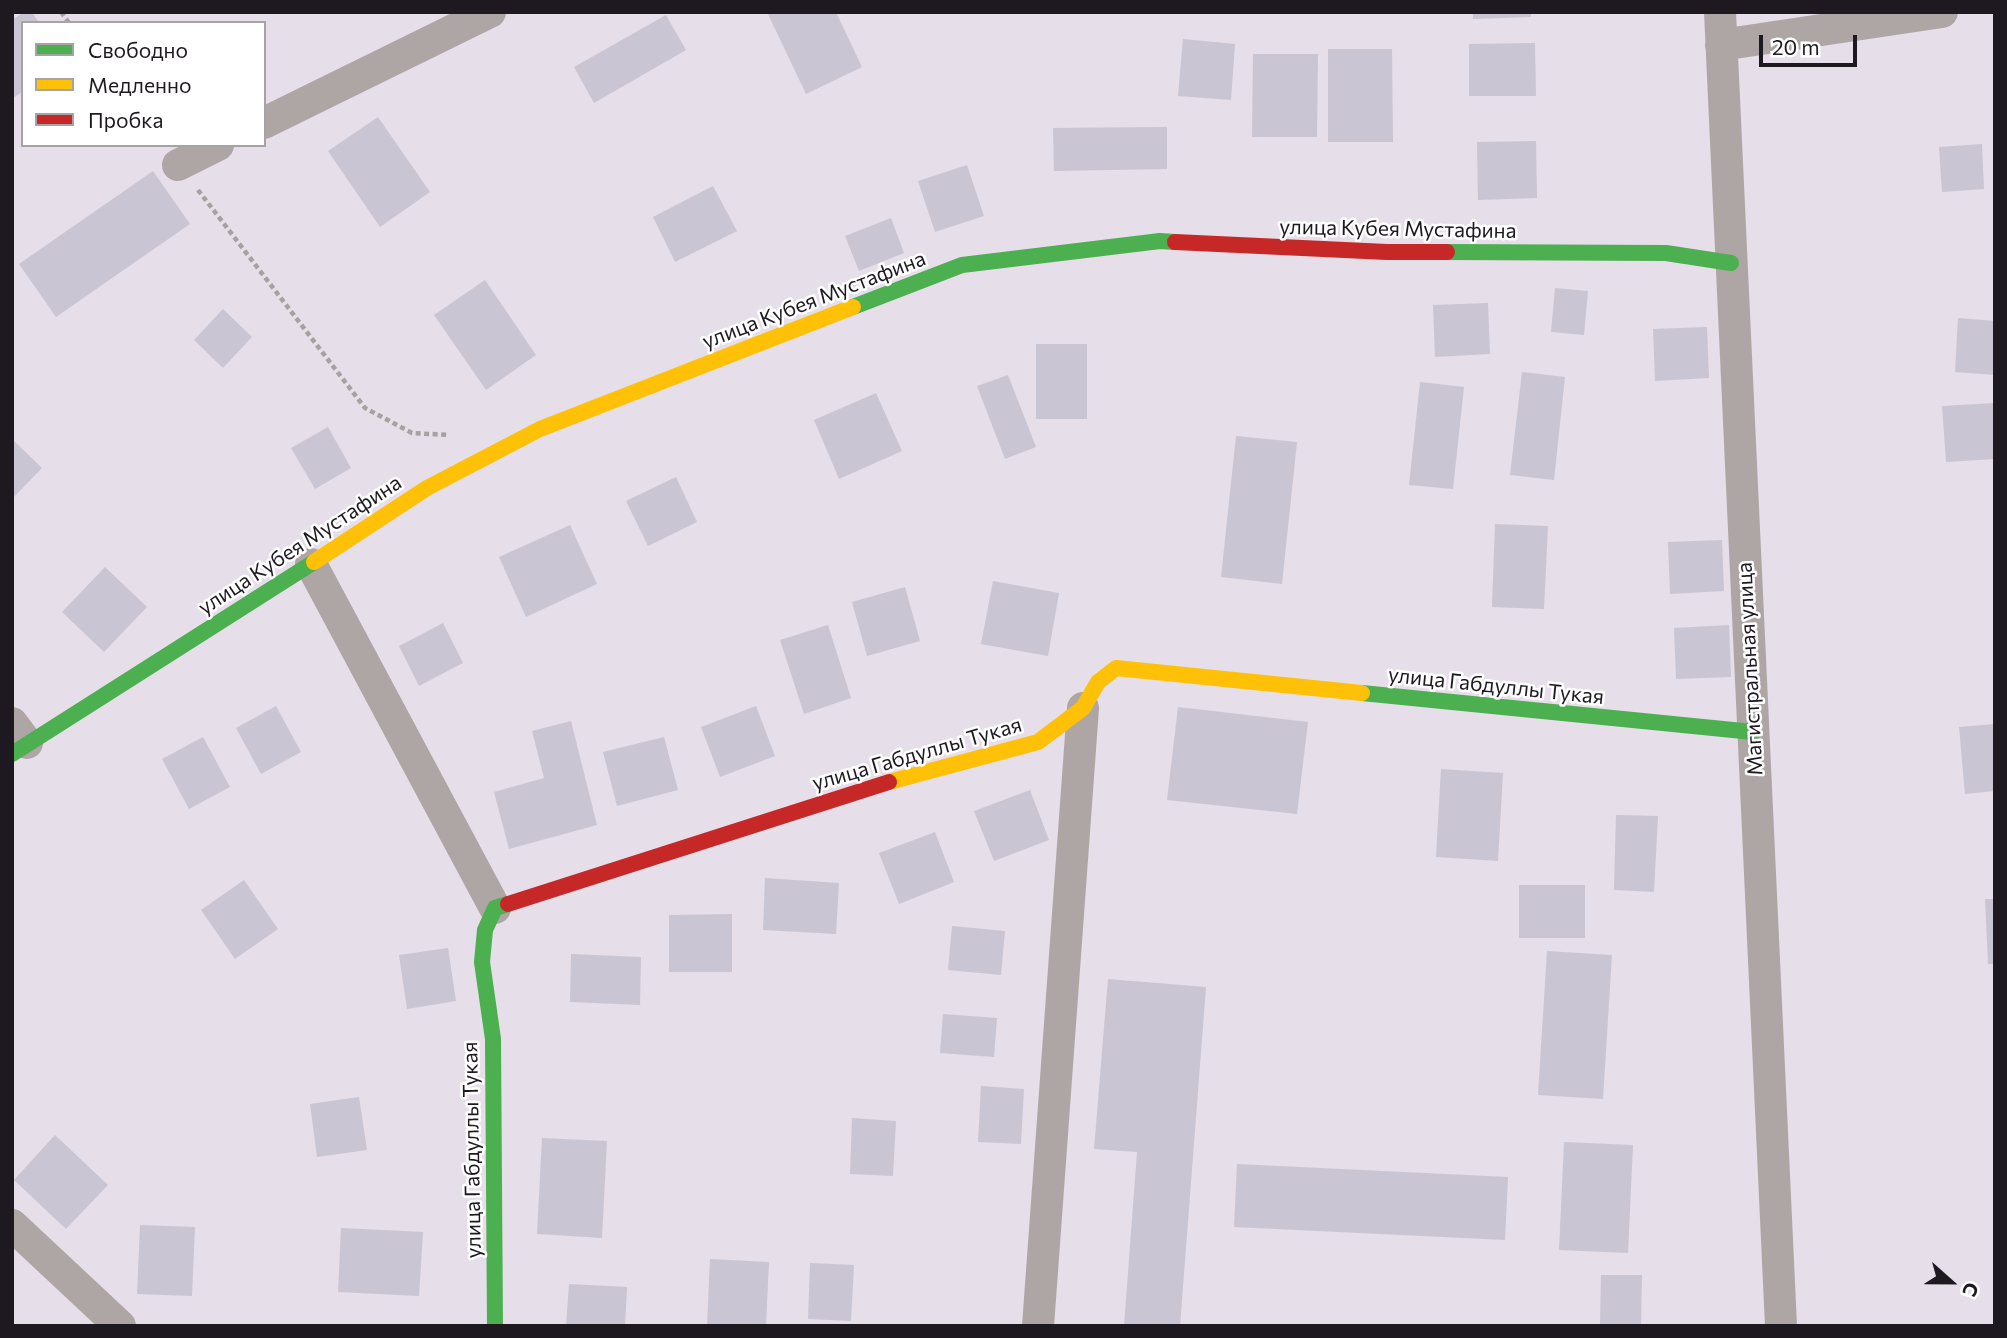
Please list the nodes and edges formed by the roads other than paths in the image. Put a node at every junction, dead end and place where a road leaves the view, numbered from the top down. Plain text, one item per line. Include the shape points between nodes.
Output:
1 (490, 12) edge
2 (1720, 12) edge
3 (1942, 12) edge
4 (1721, 45) junction
5 (266, 121) edge
6 (214, 147) edge
7 (178, 164) road end
8 (1731, 263) junction
9 (311, 564) junction
10 (1083, 708) junction
11 (1753, 732) junction
12 (17, 740) edge
13 (495, 908) junction
14 (12, 1224) edge
15 (120, 1326) edge
16 (495, 1326) edge
17 (1038, 1326) edge
18 (1781, 1326) edge

1 - 5 street
2 - 4 street, Магистральная улица
3 - 4 street
4 - 8 street, Магистральная улица
6 - 7 street
8 - 9 street, улица Кубея Мустафина via 1666,253 1387,252 1160,242 962,265 540,429 426,488
8 - 11 street, Магистральная улица
9 - 12 street, улица Кубея Мустафина
9 - 13 street
10 - 11 street, улица Габдуллы Тукая via 1098,682 1116,668
10 - 13 street, улица Габдуллы Тукая via 1038,741 876,785
10 - 17 street
11 - 18 street, Магистральная улица
13 - 16 street, улица Габдуллы Тукая via 485,930 482,962 492,1039
14 - 15 street

